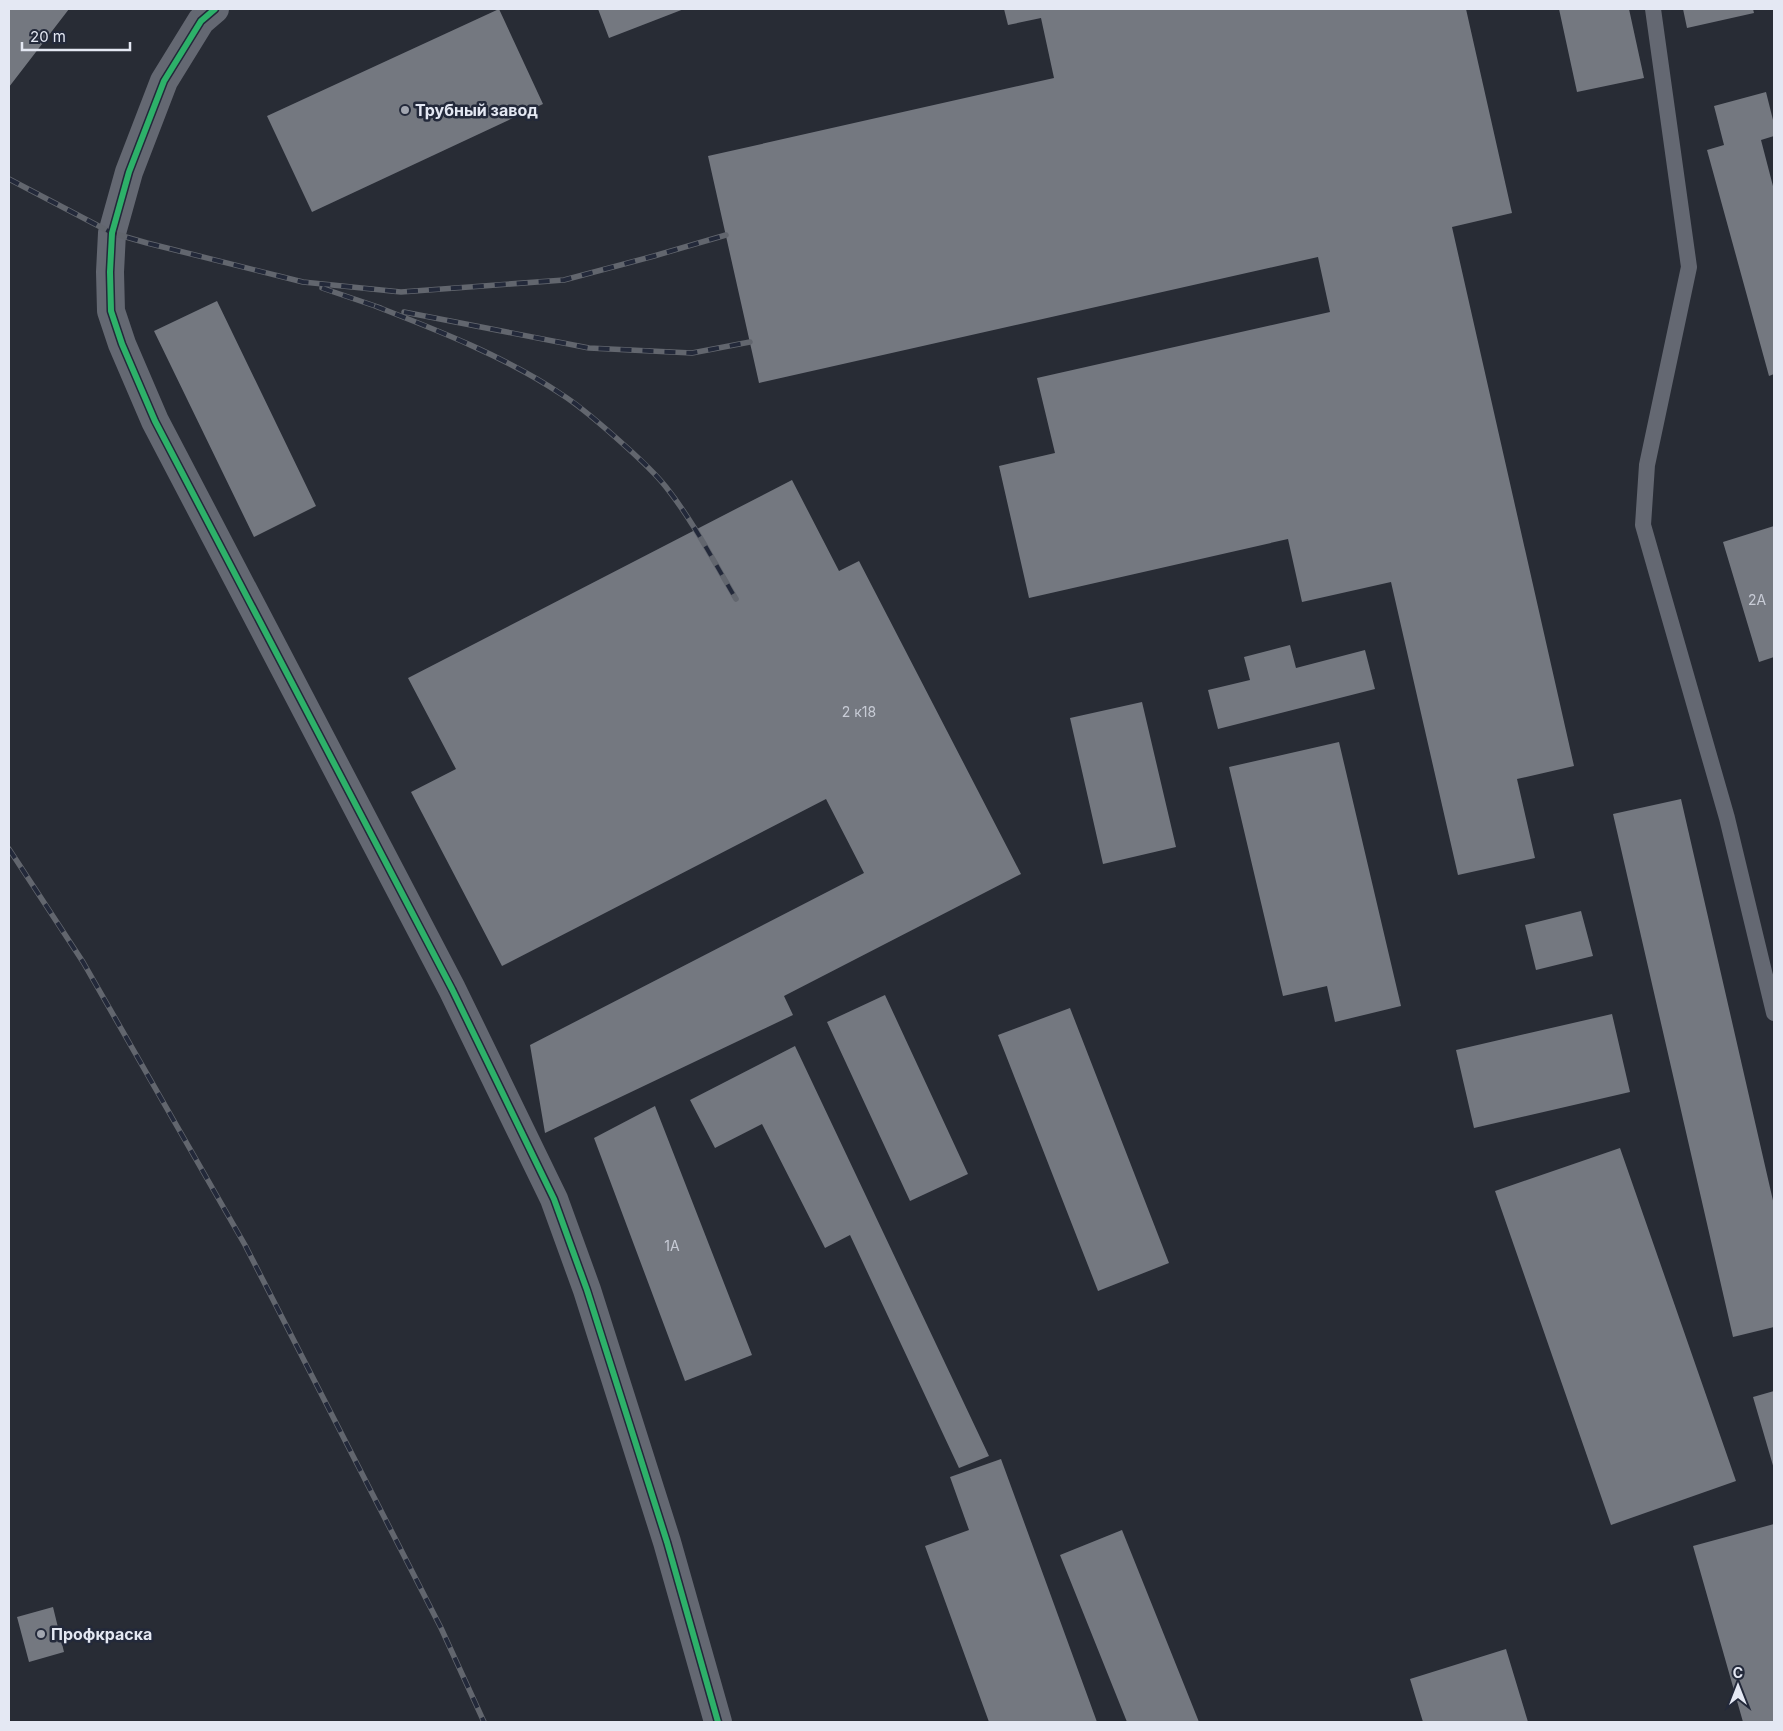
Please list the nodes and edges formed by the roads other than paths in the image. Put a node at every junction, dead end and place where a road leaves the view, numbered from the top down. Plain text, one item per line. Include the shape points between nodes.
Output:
1 (215, 9) edge
2 (1653, 9) edge
3 (1774, 1013) edge
4 (718, 1722) edge

1 - 4 street via 201,21 164,81 128,172 112,233 111,311 155,421 452,989 554,1199 587,1290 664,1532
2 - 3 lane via 1688,267 1647,465 1643,525 1727,818

